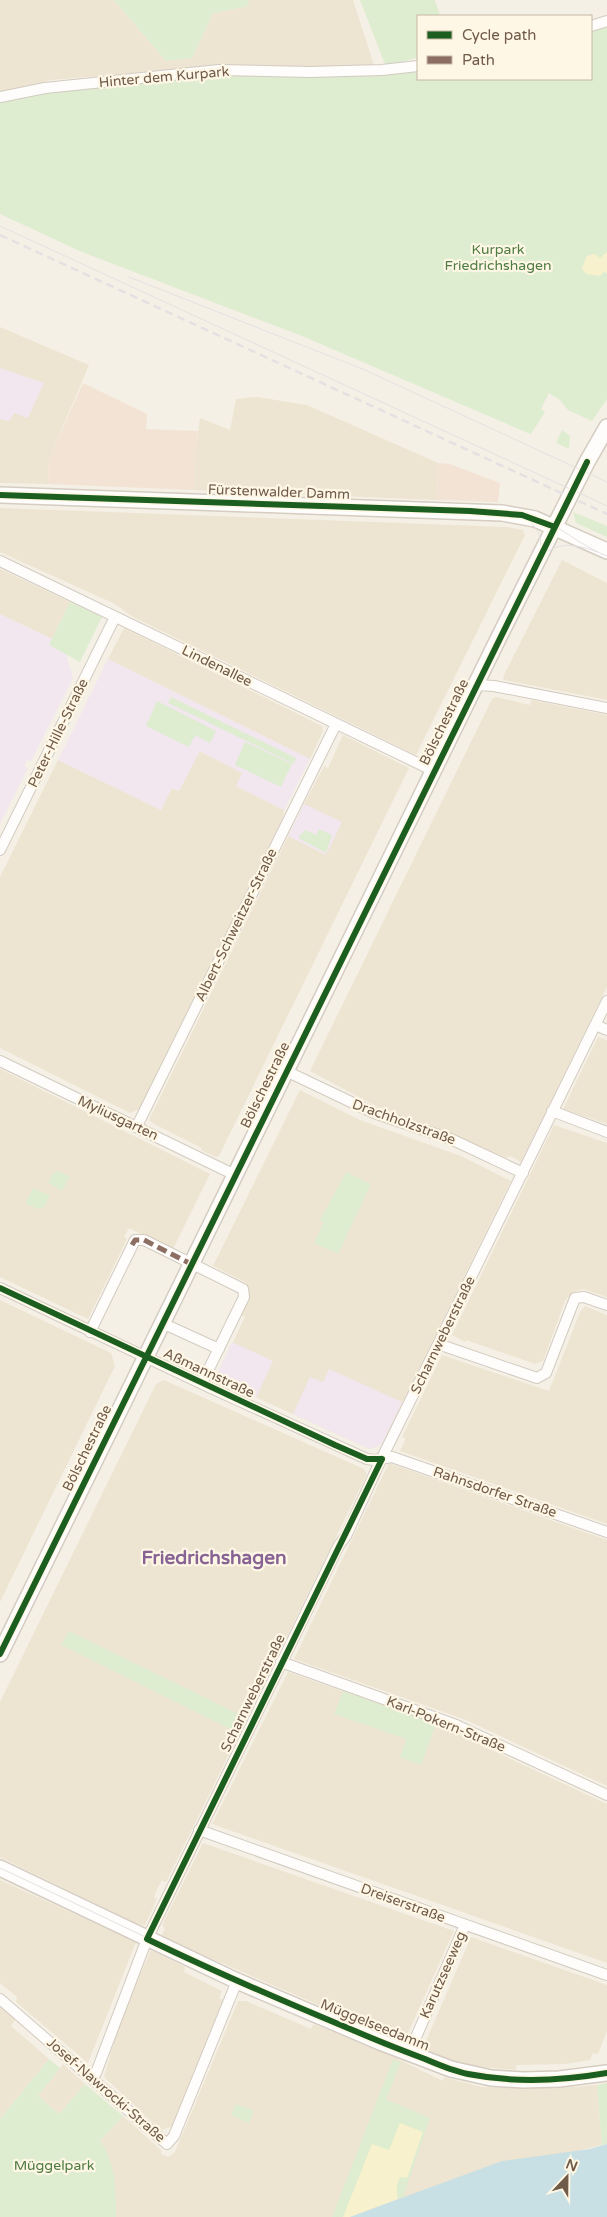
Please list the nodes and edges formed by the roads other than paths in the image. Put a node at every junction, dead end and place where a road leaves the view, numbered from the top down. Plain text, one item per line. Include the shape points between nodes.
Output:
1 (607, 20) edge
2 (592, 26) edge
3 (417, 66) edge
4 (0, 97) edge
5 (607, 427) edge
6 (600, 453) edge
7 (0, 495) edge
8 (555, 528) junction
9 (607, 551) edge
10 (0, 561) edge
11 (116, 617) junction
12 (477, 685) junction
13 (607, 708) edge
14 (336, 724) junction
15 (434, 771) junction
16 (0, 850) edge
17 (607, 1001) edge
18 (595, 1025) junction
19 (607, 1030) edge
20 (0, 1060) edge
21 (286, 1071) junction
22 (552, 1112) junction
23 (137, 1126) junction
24 (607, 1132) edge
25 (523, 1173) junction
26 (235, 1175) junction
27 (191, 1264) junction
28 (0, 1288) edge
29 (607, 1305) edge
30 (162, 1323) junction
31 (90, 1332) junction
32 (438, 1344) junction
33 (219, 1349) junction
34 (145, 1357) junction
35 (202, 1383) junction
36 (382, 1459) junction
37 (607, 1532) edge
38 (0, 1654) edge
39 (282, 1662) junction
40 (607, 1795) edge
41 (199, 1830) junction
42 (0, 1868) edge
43 (465, 1924) junction
44 (147, 1939) junction
45 (607, 1975) edge
46 (237, 1981) junction
47 (0, 1999) edge
48 (409, 2053) junction
49 (607, 2073) edge
50 (92, 2077) junction

1 - 2 street
3 - 4 street, Hinter dem Kurpark via 310,72 219,70 45,88
5 - 6 main road, Bölschestraße
6 - 8 main road, Bölschestraße
7 - 8 main road, Fürstenwalder Damm via 470,511 522,516
8 - 9 main road, Fürstenwalder Damm
8 - 12 main road, Bölschestraße
10 - 11 street, Lindenallee
11 - 14 street, Lindenallee
11 - 16 street, Peter-Hille-Straße
12 - 13 street
12 - 15 main road, Bölschestraße
14 - 15 street, Lindenallee
14 - 23 street, Albert-Schweitzer-Straße
15 - 21 main road, Bölschestraße
17 - 18 street, Scharnweberstraße
18 - 19 street
18 - 22 street, Scharnweberstraße
20 - 23 street, Myliusgarten
21 - 25 street, Drachholzstraße via 374,1113 468,1146
21 - 26 main road, Bölschestraße
22 - 24 street
22 - 25 street, Scharnweberstraße
23 - 26 street, Myliusgarten
25 - 32 street, Scharnweberstraße
26 - 27 main road, Bölschestraße
27 - 30 main road, Bölschestraße
27 - 31 street via 144,1240 135,1240
27 - 33 street via 243,1288 244,1297
28 - 31 street, Aßmannstraße
29 - 32 street via 584,1297 575,1298 546,1373 537,1378
30 - 33 street
30 - 34 main road, Bölschestraße
31 - 34 street, Aßmannstraße
32 - 36 street, Scharnweberstraße
33 - 35 street
34 - 35 street, Aßmannstraße
34 - 38 main road, Bölschestraße
35 - 36 street, Aßmannstraße via 367,1459
36 - 37 street, Rahnsdorfer Straße via 392,1457
36 - 39 street, Scharnweberstraße
39 - 40 street, Karl-Pokern-Straße via 456,1726
39 - 41 street, Scharnweberstraße
41 - 43 street, Dreiserstraße
41 - 44 street, Scharnweberstraße
42 - 44 main road, Müggelseedamm
43 - 45 street, Dreiserstraße
43 - 48 street, Karutzseeweg
44 - 46 main road, Müggelseedamm
44 - 50 street, Scharnweberstraße
46 - 48 main road, Müggelseedamm
46 - 50 street, Josef-Nawrocki-Straße via 169,2143 164,2143
47 - 50 street, Josef-Nawrocki-Straße
48 - 49 main road, Müggelseedamm via 458,2072 491,2078 559,2079

